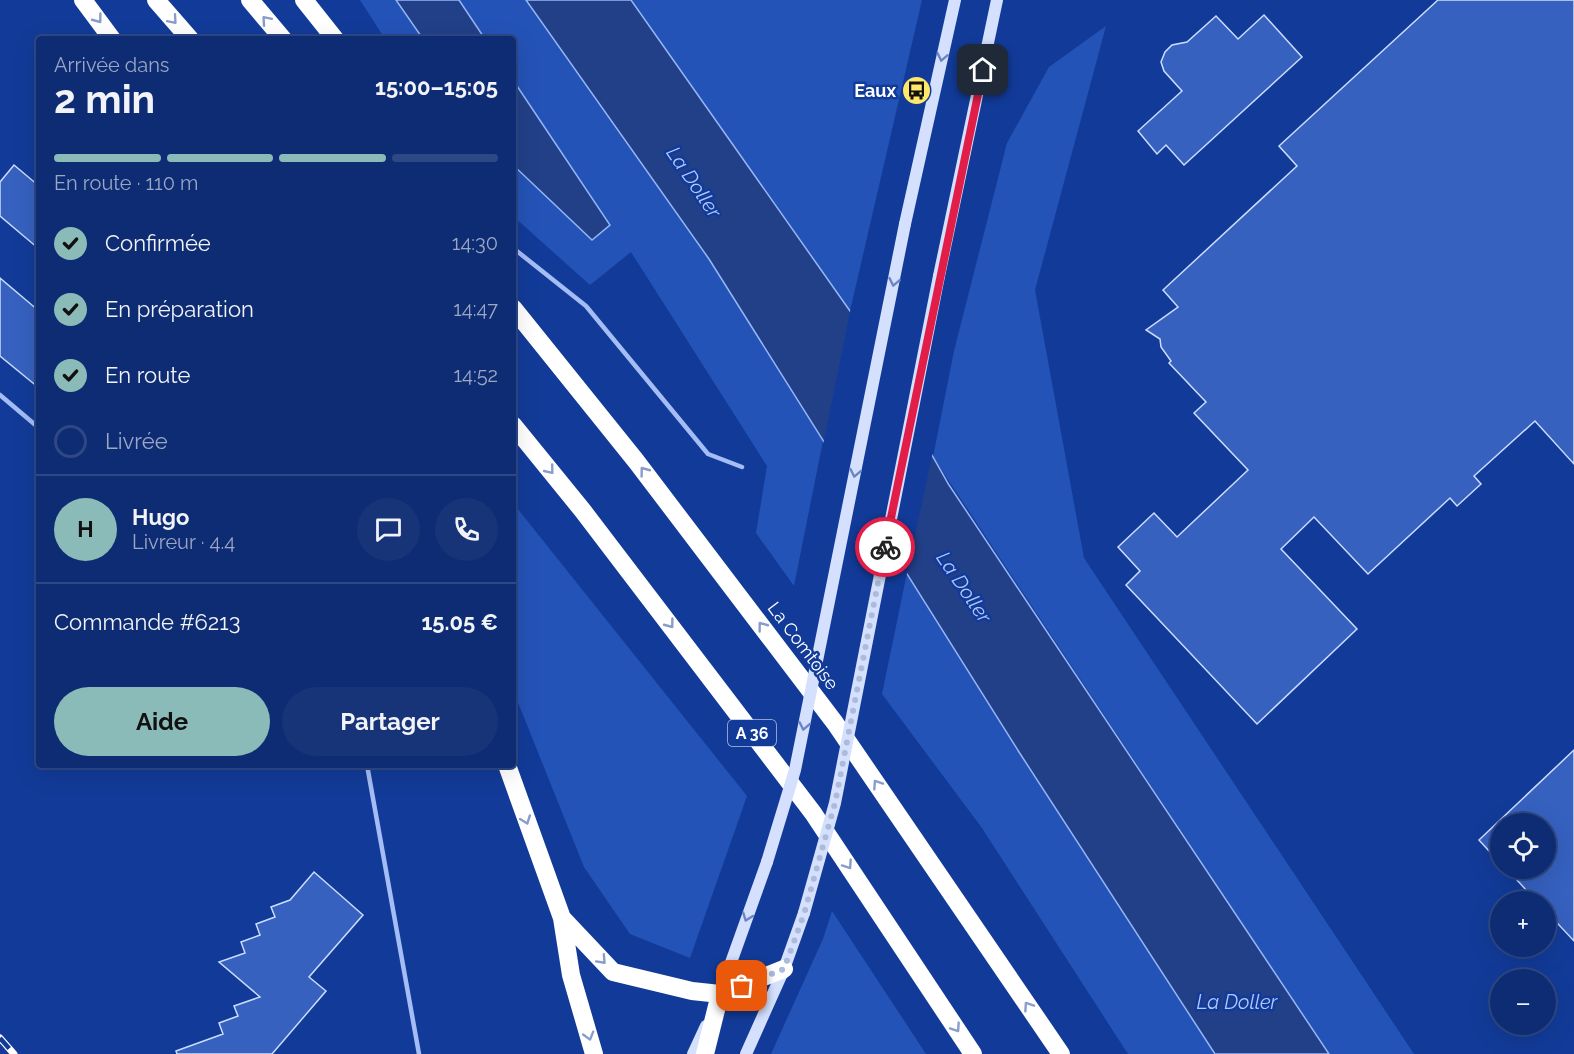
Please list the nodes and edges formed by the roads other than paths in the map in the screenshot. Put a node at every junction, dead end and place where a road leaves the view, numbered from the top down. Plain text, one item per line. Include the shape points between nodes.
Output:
1 (83, 0) edge
2 (156, 0) edge
3 (250, 0) edge
4 (304, 0) edge
5 (955, 0) edge
6 (997, 0) edge
7 (110, 36) edge
8 (187, 36) edge
9 (280, 36) edge
10 (333, 36) edge
11 (516, 250) edge
12 (516, 310) edge
13 (0, 395) edge
14 (36, 425) edge
15 (516, 429) edge
16 (742, 467) dead end
17 (368, 768) edge
18 (508, 768) edge
19 (561, 918) junction
20 (784, 969) junction
21 (720, 994) junction
22 (419, 1054) edge
23 (594, 1054) edge
24 (693, 1054) edge
25 (705, 1054) edge
26 (746, 1054) edge
27 (973, 1054) edge
28 (1061, 1054) edge

1 -> 7 highway
2 -> 8 highway
9 -> 3 highway
4 - 10 highway
5 -> 21 main road, bridge via 905,224 795,770
6 - 20 main road, bridge via 835,803
11 - 16 lane via 586,306 708,454
28 -> 12 highway, La Comtoise via 835,723
13 - 14 lane
15 -> 27 highway, A 36 via 813,813
17 - 22 lane
18 -> 19 highway
19 -> 21 highway via 613,972
19 -> 23 highway via 571,975
20 - 21 highway
20 - 26 main road
21 - 24 main road
21 - 25 highway

